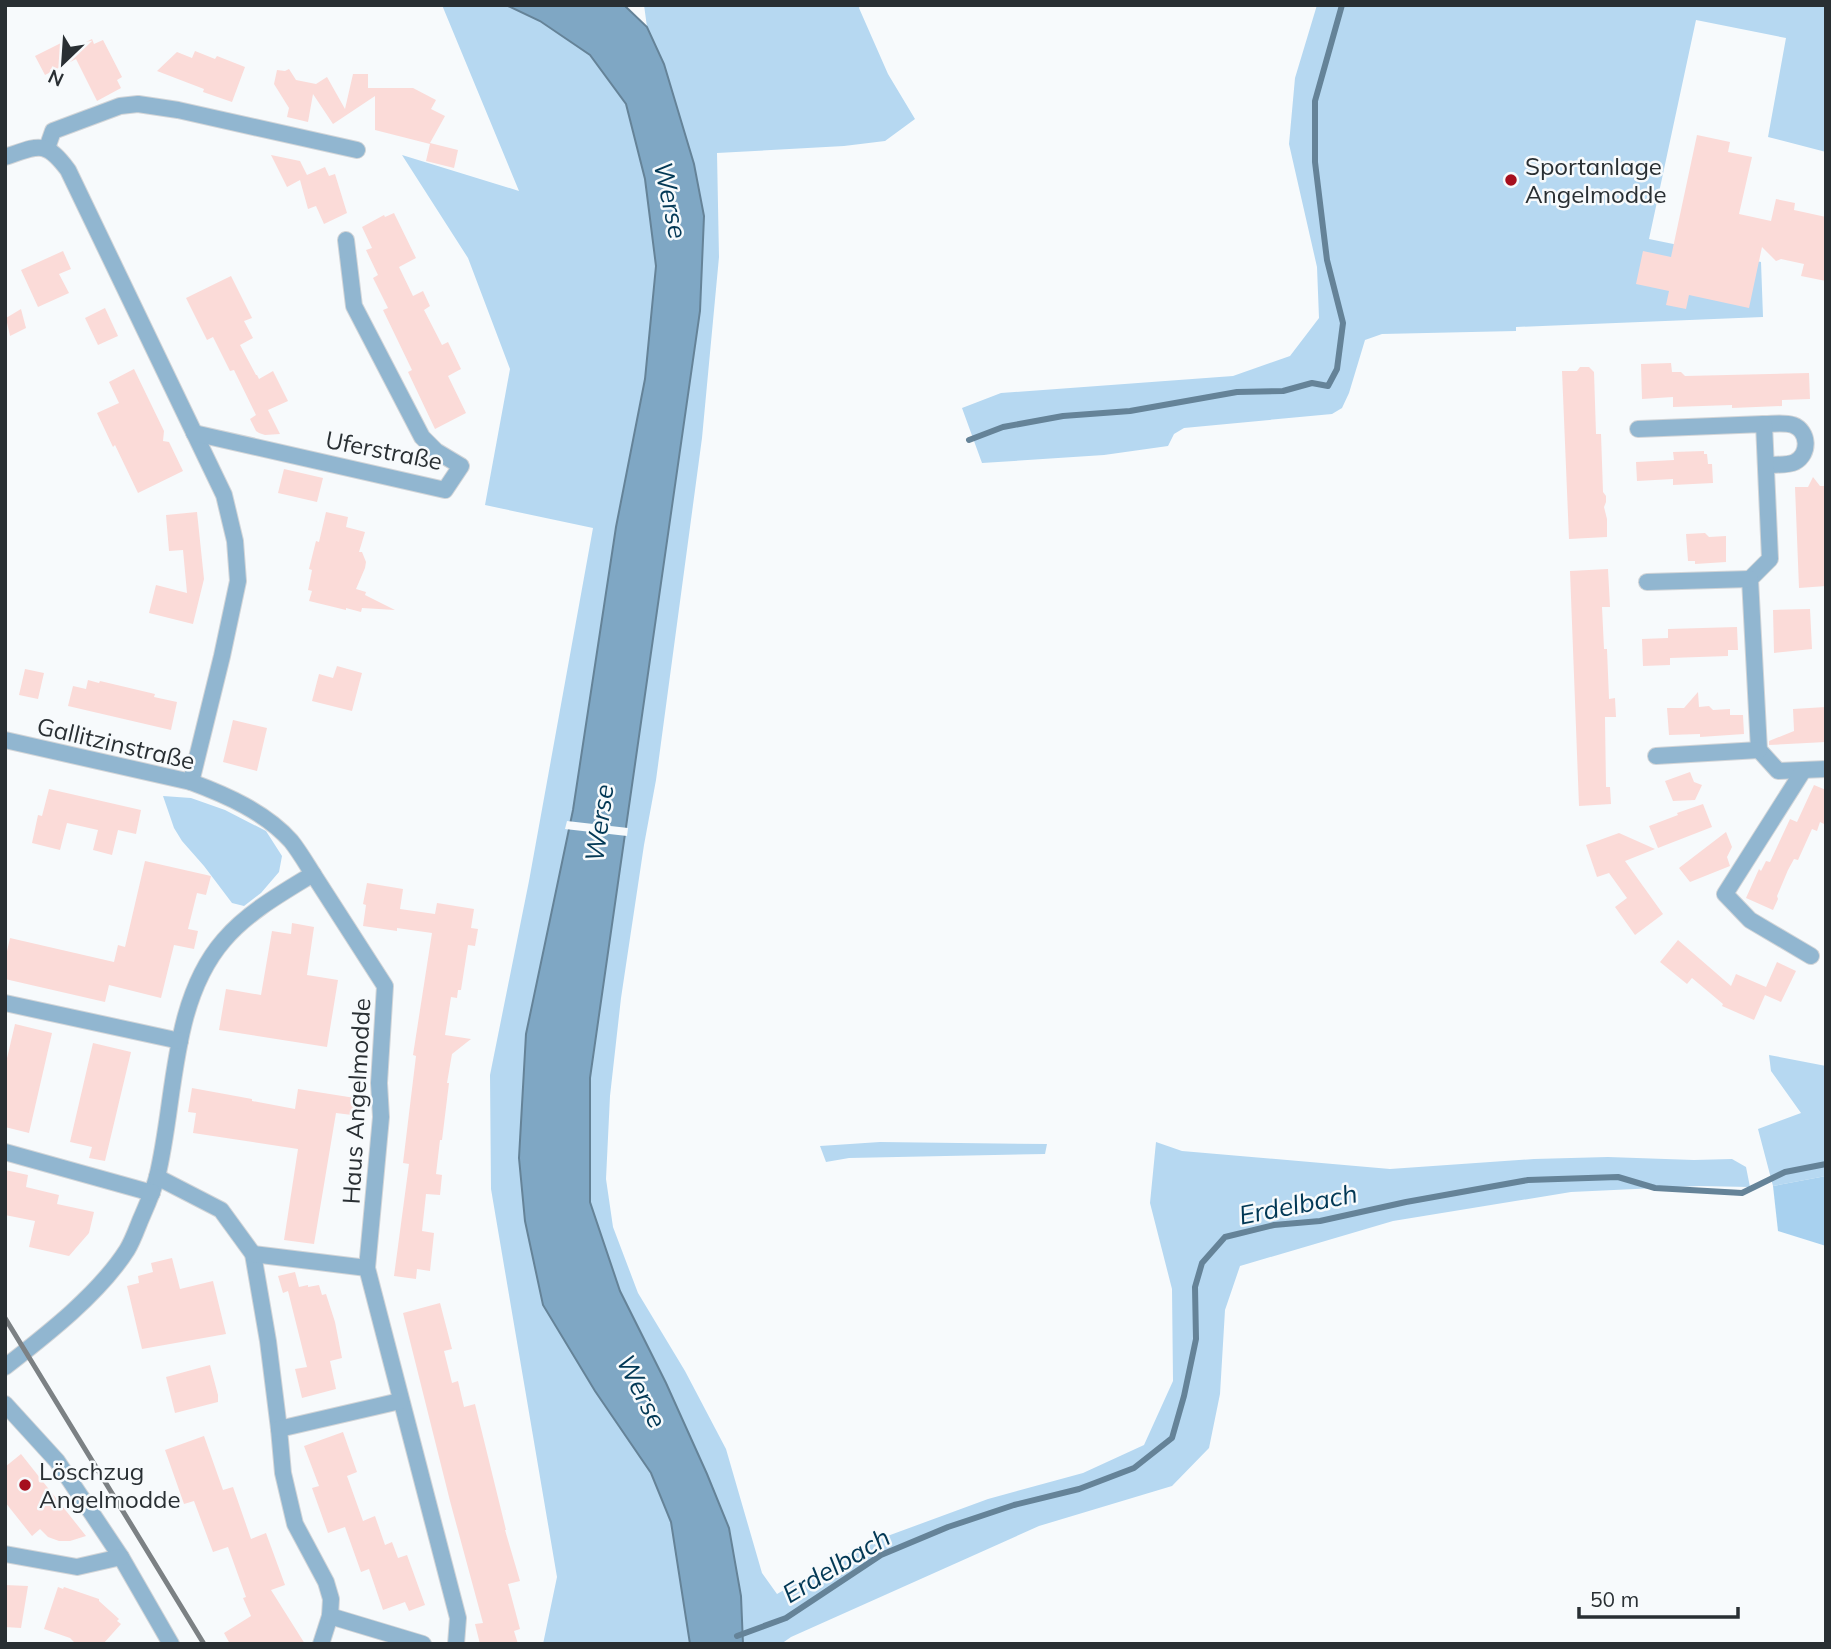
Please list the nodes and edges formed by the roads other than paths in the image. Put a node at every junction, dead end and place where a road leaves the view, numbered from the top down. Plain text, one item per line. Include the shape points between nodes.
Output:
1 (47, 148) junction
2 (356, 150) dead end
3 (5, 157) edge
4 (346, 240) dead end
5 (1764, 424) junction
6 (1638, 429) dead end
7 (194, 433) junction
8 (1767, 464) junction
9 (1750, 579) junction
10 (1647, 582) dead end
11 (5, 740) edge
12 (1759, 750) junction
13 (1656, 756) dead end
14 (1826, 769) edge
15 (1803, 771) junction
16 (191, 782) junction
17 (217, 792) joint
18 (313, 874) junction
19 (1811, 956) dead end
20 (5, 1003) edge
21 (180, 1041) junction
22 (5, 1152) edge
23 (155, 1185) junction
24 (253, 1254) junction
25 (367, 1268) junction
26 (5, 1367) edge
27 (400, 1401) junction
28 (5, 1404) edge
29 (279, 1429) junction
30 (5, 1554) edge
31 (121, 1556) junction
32 (330, 1616) junction
33 (171, 1644) edge
34 (321, 1644) edge
35 (423, 1644) edge
36 (456, 1644) edge

1 - 2 street via 53,131 120,106 138,104
1 - 3 street
1 - 7 street via 68,170
4 - 7 street, Uferstraße via 354,306 422,437 461,466 445,490
5 - 6 street
5 - 8 street
5 - 8 street via 1797,427 1806,443 1793,463
7 - 16 street via 223,495 235,541 238,581
8 - 9 street via 1770,559
9 - 10 street
9 - 12 street
11 - 16 street, Gallitzinstraße
12 - 13 street
12 - 15 street via 1778,771
14 - 15 street
15 - 19 street via 1725,894 1750,920
16 - 17 street, Gallitzinstraße
17 - 18 street, Haus Angelmodde via 283,832
18 - 21 street via 261,906 222,942 192,996
18 - 25 street, Haus Angelmodde via 385,986 381,1117
20 - 21 street
21 - 23 street
22 - 23 street
23 - 24 street via 221,1210
23 - 26 street via 128,1250 92,1294
24 - 25 street
24 - 29 street
25 - 27 street, Haus Angelmodde
27 - 29 street
27 - 36 street, Haus Angelmodde via 458,1618
28 - 31 street via 57,1461
29 - 32 street via 295,1524 326,1582
30 - 31 street via 77,1567
31 - 33 street
32 - 34 street
32 - 35 street

